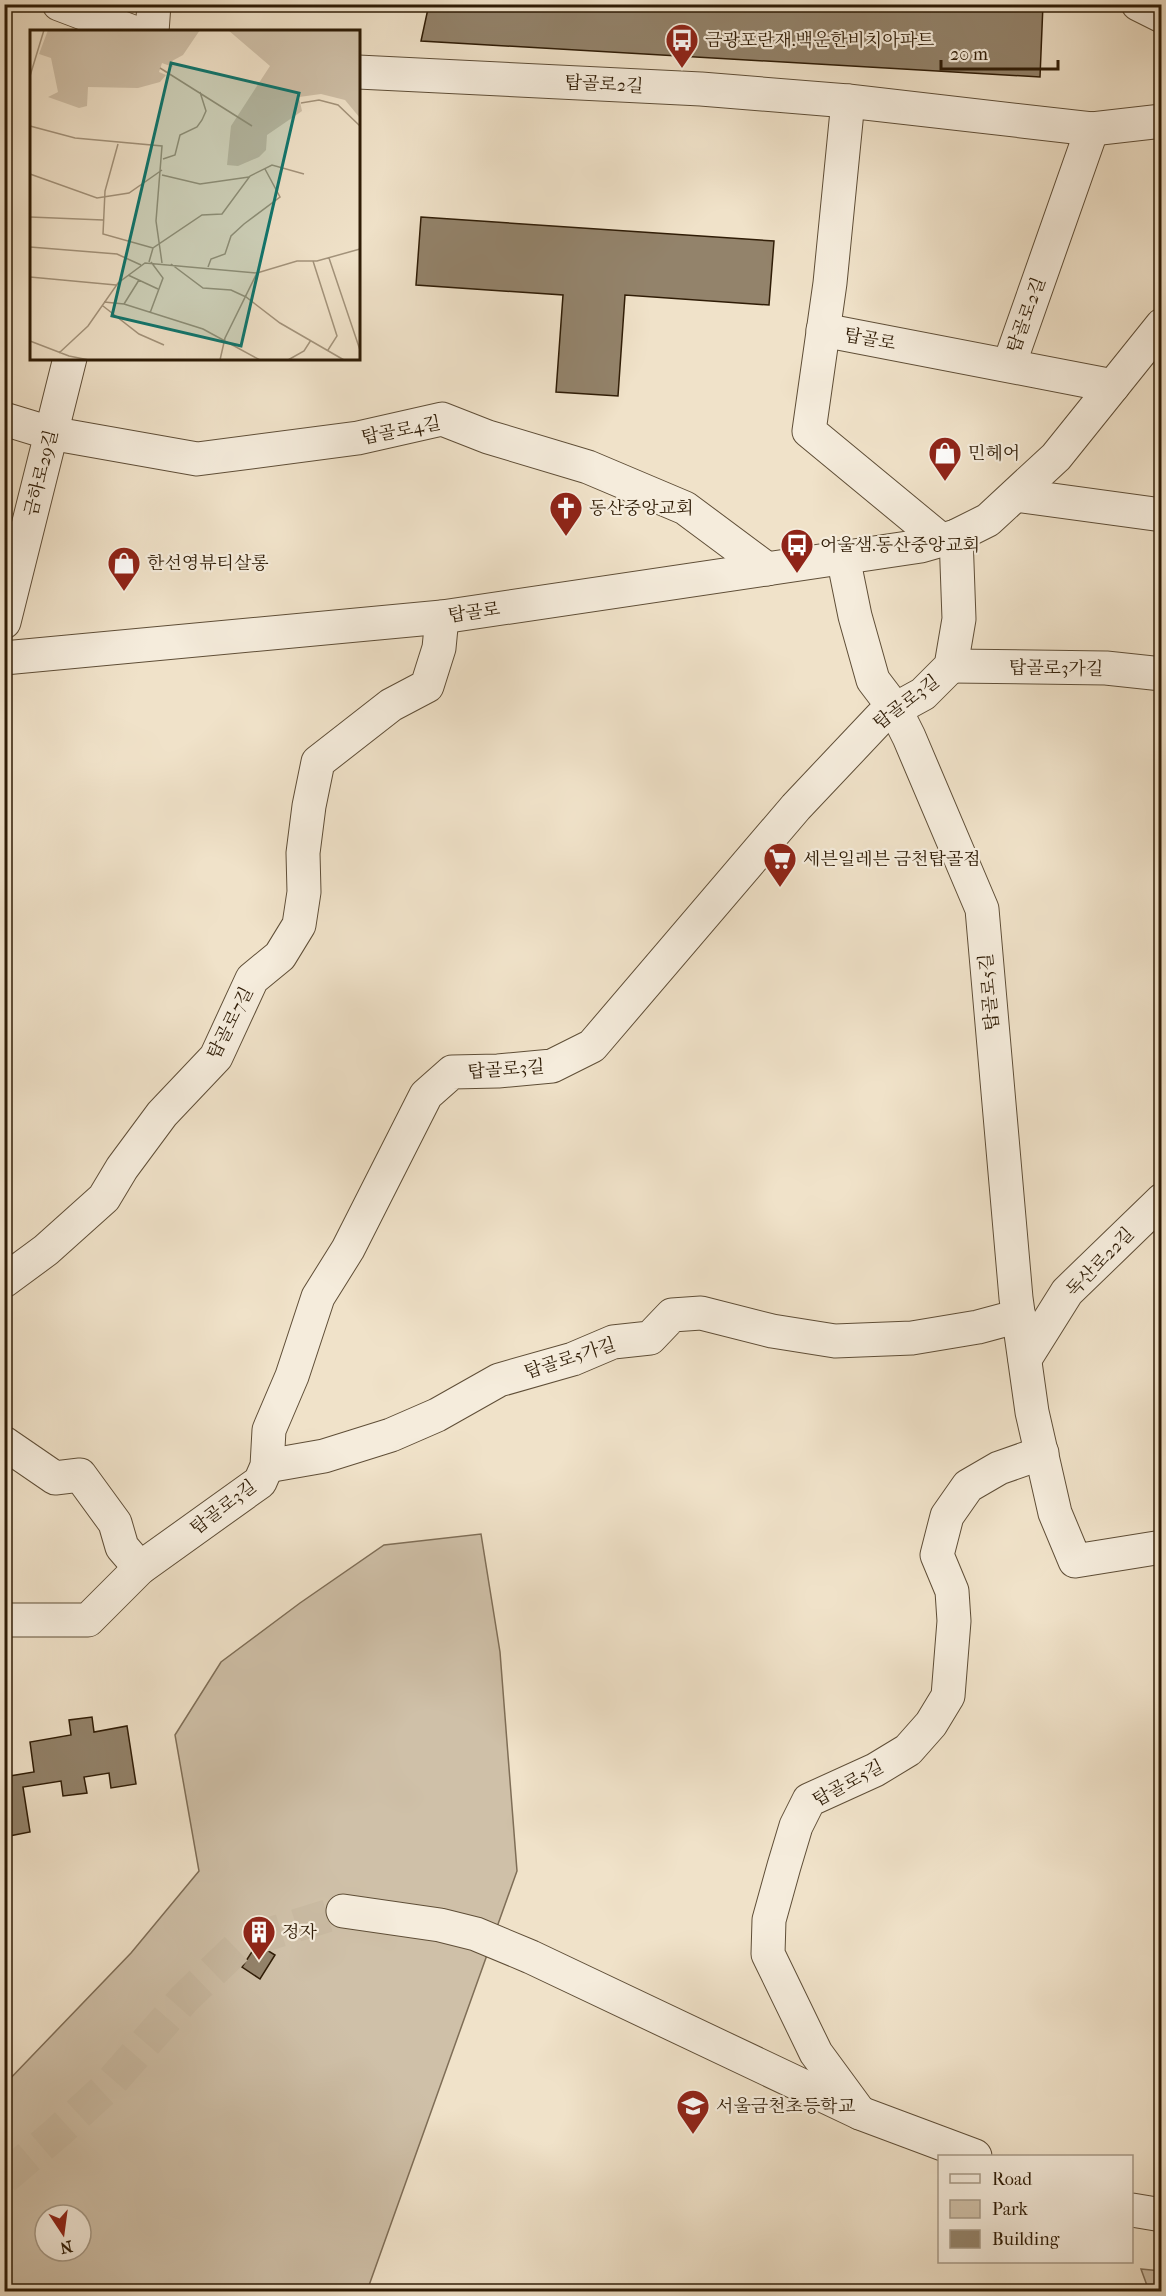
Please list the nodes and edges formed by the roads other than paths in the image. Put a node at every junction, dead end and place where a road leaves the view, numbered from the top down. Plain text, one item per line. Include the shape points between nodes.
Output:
1 (59, 4) edge
2 (154, 4) edge
3 (1138, 4) edge
4 (1161, 16) edge
5 (128, 30) edge
6 (152, 30) edge
7 (360, 72) edge
8 (848, 101) junction
9 (1161, 122) edge
10 (1092, 129) junction
11 (1161, 325) edge
12 (823, 330) junction
13 (69, 360) edge
14 (1009, 365) junction
15 (1113, 386) junction
16 (4, 419) edge
17 (50, 432) junction
18 (1016, 495) junction
19 (1161, 515) edge
20 (949, 538) junction
21 (843, 557) junction
22 (767, 569) junction
23 (442, 617) junction
24 (4, 622) edge
25 (4, 658) edge
26 (951, 666) junction
27 (1161, 674) edge
28 (895, 710) junction
29 (1161, 1200) edge
30 (4, 1281) edge
31 (1019, 1316) junction
32 (1025, 1359) junction
33 (4, 1443) edge
34 (1042, 1453) junction
35 (267, 1466) junction
36 (1161, 1547) edge
37 (140, 1568) junction
38 (4, 1620) edge
39 (343, 1911) tunnel mouth
40 (860, 2113) junction
41 (970, 2155) edge
42 (1133, 2210) edge
43 (1161, 2215) edge

1 - 5 street
2 - 6 street
3 - 4 street
7 - 8 street, 탑골로2길 via 701,89
8 - 10 street, 탑골로2길
8 - 12 street
9 - 10 street, 탑골로2길
10 - 14 street, 탑골로2길
11 - 15 street, 탑골로
12 - 14 street, 탑골로
12 - 20 street, 탑골로 via 809,431
13 - 17 street, 금하로29길
14 - 15 street, 탑골로
15 - 18 street, 탑골로 via 1056,458
16 - 17 street, 탑골로4길
17 - 22 street, 탑골로4길 via 197,459 358,438 442,419 588,467 685,508
17 - 24 street, 금하로29길
18 - 19 street
18 - 20 street, 탑골로 via 988,520
20 - 21 street, 탑골로
20 - 26 street, 탑골로3길 via 958,619
21 - 22 street, 탑골로
21 - 28 street, 탑골로5길 via 873,680
22 - 23 street, 탑골로
23 - 25 street, 탑골로
23 - 30 street, 탑골로7길 via 439,648 427,686 391,705 318,762 303,853 304,892 299,925 280,956 252,980 216,1057 162,1114 105,1198
26 - 27 street, 탑골로3가길 via 1106,668
26 - 28 street, 탑골로3길 via 923,694
28 - 31 street, 탑골로5길 via 982,909
28 - 35 street, 탑골로3길 via 880,717 796,807 592,1046 552,1066 452,1072 426,1095 348,1249 318,1297 269,1430
29 - 32 street, 독산로22길 via 1067,1292
31 - 32 street, 탑골로5길
31 - 35 street, 탑골로5가길 via 912,1338 836,1341 772,1331 701,1313 672,1315 650,1338 613,1342 573,1359 499,1380 437,1415 391,1435 324,1456
32 - 34 street, 탑골로5길
33 - 37 street via 55,1478 80,1475 115,1523 122,1547
34 - 36 street, 탑골로5길 via 1055,1513 1075,1561
34 - 40 street, 탑골로5길 via 999,1468 969,1486 947,1516 937,1555 952,1591 954,1621 948,1696 931,1724 908,1750 809,1800 796,1826 769,1920 768,1954 816,2053
35 - 37 street, 탑골로3길 via 260,1482
37 - 38 street, 탑골로3길 via 88,1620
39 - 40 street via 476,1934
40 - 41 street
42 - 43 street

